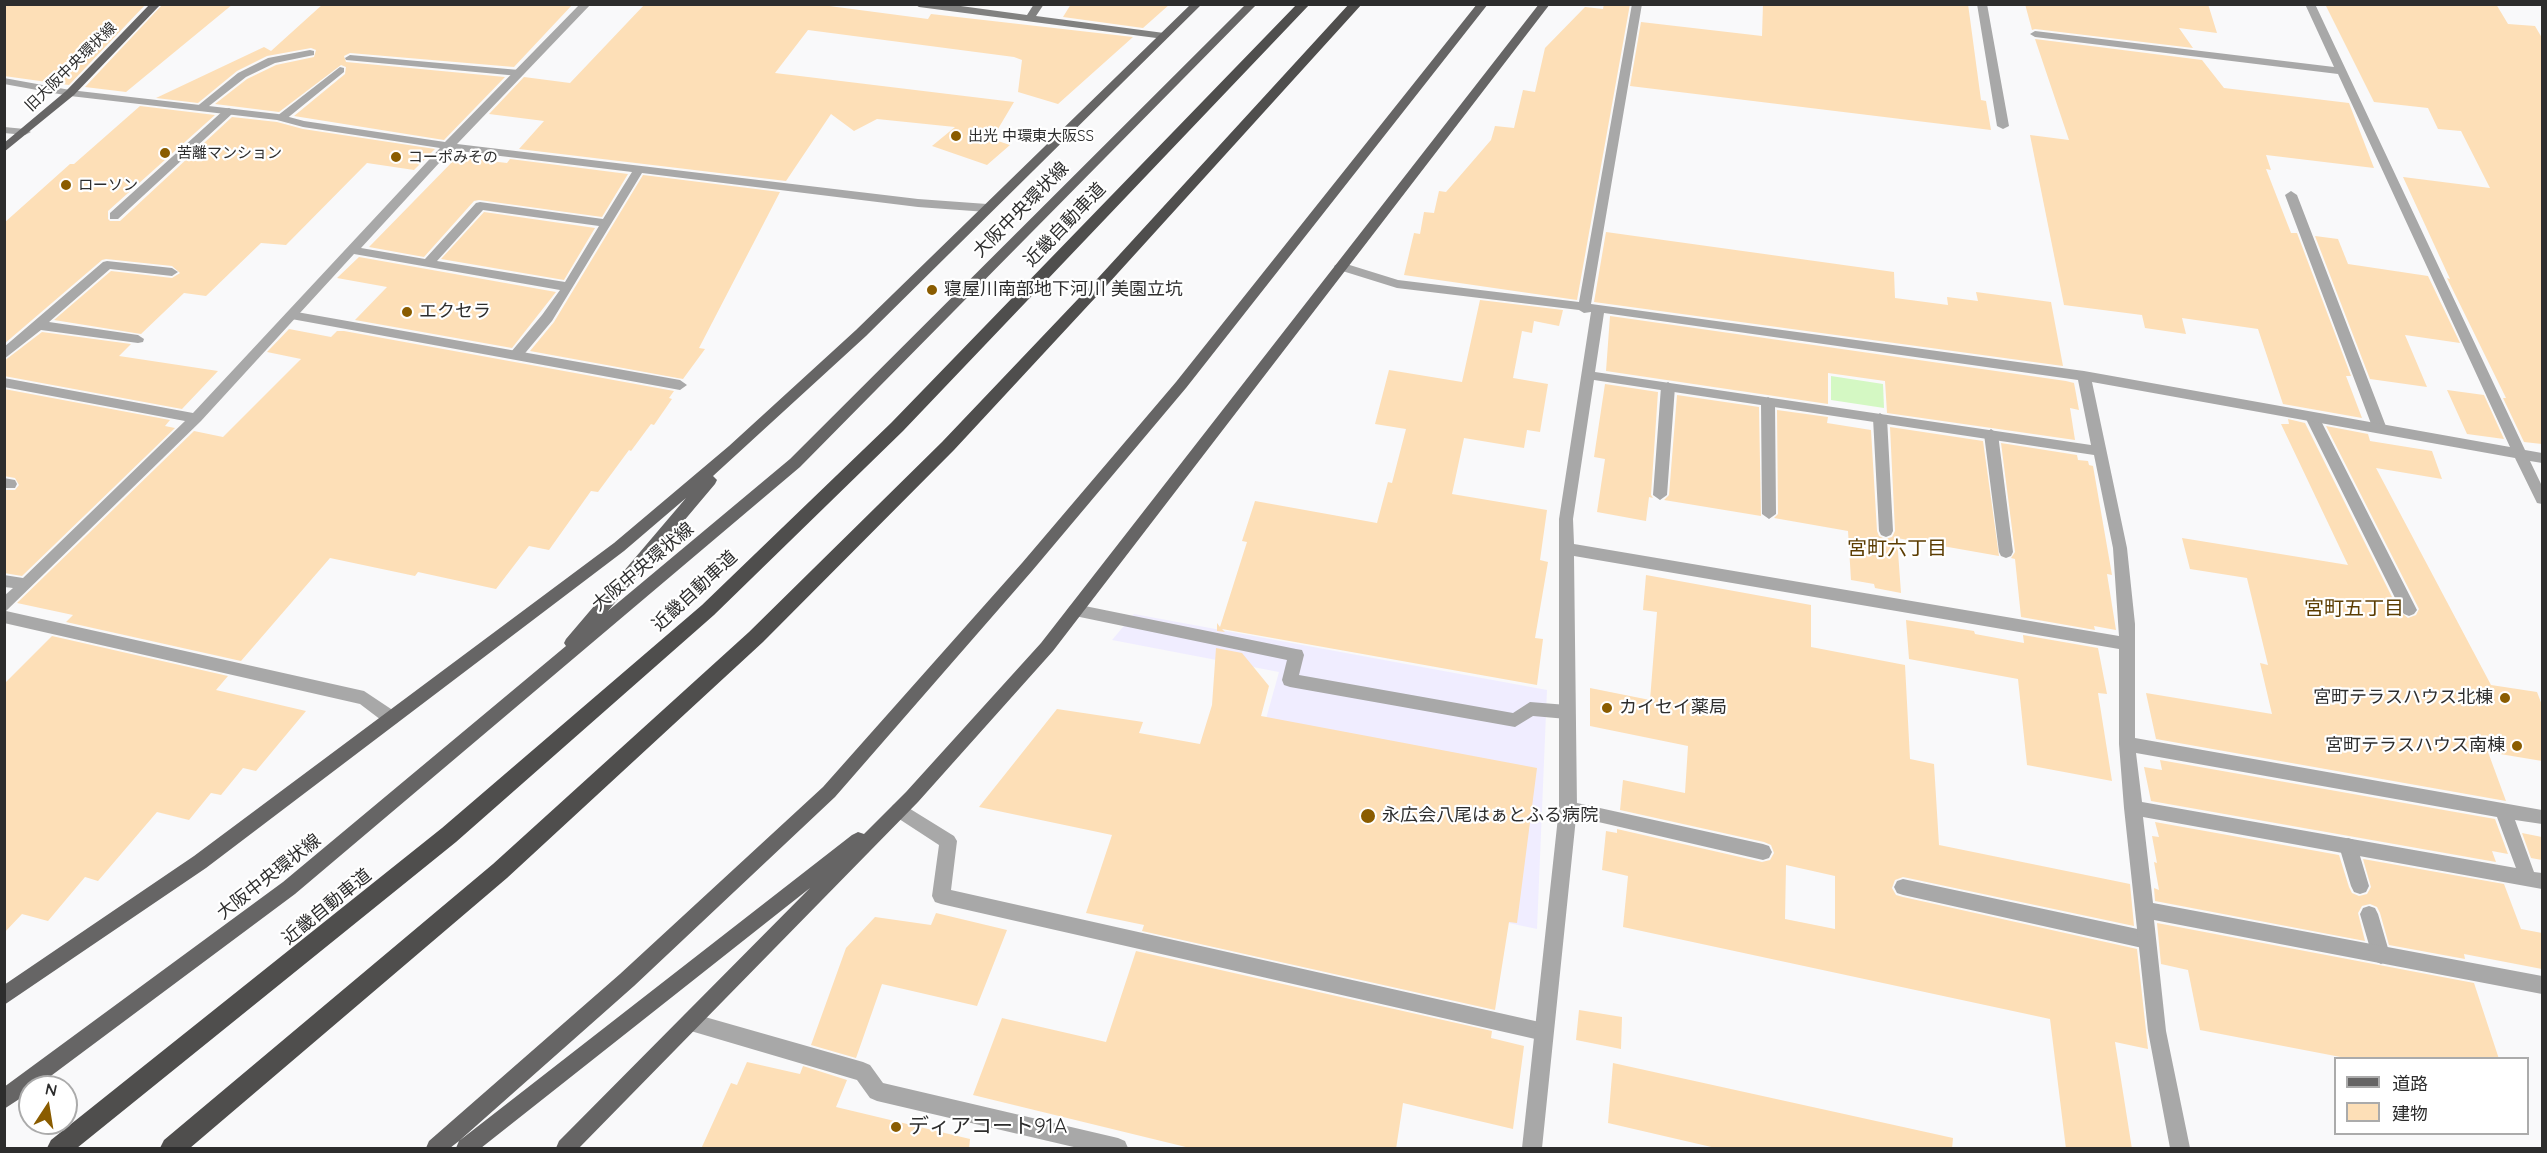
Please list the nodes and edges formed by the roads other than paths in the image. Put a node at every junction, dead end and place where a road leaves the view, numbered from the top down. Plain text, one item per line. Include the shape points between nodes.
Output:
1 (156, 4) edge
2 (585, 4) edge
3 (919, 4) edge
4 (1039, 4) edge
5 (1197, 4) edge
6 (1207, 4) edge
7 (1252, 4) edge
8 (1304, 4) edge
9 (1356, 4) edge
10 (1483, 4) edge
11 (1637, 4) edge
12 (1982, 4) edge
13 (2310, 4) edge
14 (1545, 5) edge
15 (1029, 19) junction
16 (2035, 34) dead end
17 (1164, 36) junction
18 (310, 53) dead end
19 (350, 58) dead end
20 (340, 70) dead end
21 (2341, 71) junction
22 (519, 73) junction
23 (4, 81) edge
24 (69, 93) junction
25 (200, 108) junction
26 (229, 111) junction
27 (281, 118) junction
28 (2003, 126) dead end
29 (4, 130) edge
30 (25, 132) junction
31 (448, 146) junction
32 (4, 149) edge
33 (639, 169) junction
34 (2291, 195) dead end
35 (987, 208) junction
36 (114, 216) dead end
37 (607, 223) junction
38 (351, 250) junction
39 (428, 263) junction
40 (1340, 266) junction
41 (172, 272) dead end
42 (568, 287) junction
43 (1591, 310) junction
44 (291, 315) junction
45 (39, 325) junction
46 (138, 339) dead end
47 (4, 355) edge
48 (516, 355) junction
49 (1588, 375) junction
50 (2084, 376) junction
51 (4, 382) edge
52 (680, 385) dead end
53 (1668, 387) junction
54 (1768, 402) junction
55 (196, 417) junction
56 (2312, 417) junction
57 (1880, 418) junction
58 (2380, 429) junction
59 (1991, 434) junction
60 (734, 450) junction
61 (2100, 451) junction
62 (2520, 455) junction
63 (2542, 458) edge
64 (1660, 495) dead end
65 (2542, 499) edge
66 (1769, 514) dead end
67 (1886, 531) dead end
68 (1567, 549) junction
69 (2006, 552) dead end
70 (4, 581) edge
71 (26, 584) junction
72 (4, 606) edge
73 (1075, 610) junction
74 (2409, 610) dead end
75 (4, 617) edge
76 (2127, 644) junction
77 (541, 679) junction
78 (1567, 712) junction
79 (391, 718) junction
80 (2127, 744) junction
81 (906, 804) junction
82 (1568, 808) junction
83 (2133, 808) junction
84 (2503, 810) junction
85 (2542, 817) edge
86 (2348, 846) junction
87 (1763, 852) dead end
88 (2535, 879) edge
89 (2360, 886) dead end
90 (1903, 887) dead end
91 (2144, 910) junction
92 (2369, 914) dead end
93 (2147, 940) junction
94 (2381, 955) junction
95 (2542, 985) edge
96 (4, 996) edge
97 (691, 1022) junction
98 (1544, 1032) junction
99 (4, 1099) edge
100 (59, 1149) edge
101 (172, 1149) edge
102 (436, 1149) edge
103 (466, 1149) edge
104 (566, 1149) edge
105 (1118, 1149) edge
106 (1532, 1149) edge
107 (2180, 1149) edge

1 - 24 main road, 旧大阪中央環状線
2 - 22 street
3 - 15 street
4 - 15 street
5 - 17 main road
6 - 17 main road
7 - 77 main road, 大阪中央環状線 via 795,464
8 - 100 highway, 近畿自動車道 via 897,427 708,610 449,835
9 - 101 highway via 948,446 756,637 500,871
10 - 102 main road via 1181,385 829,792 627,980
11 - 43 street
12 - 28 street
13 - 21 street
14 - 40 main road
15 - 17 street
16 - 21 street
17 - 35 main road
18 - 25 street via 272,60 243,75
19 - 22 street
20 - 27 street
21 - 62 street
22 - 31 street
23 - 24 street
24 - 25 street
24 - 30 main road, 旧大阪中央環状線
25 - 26 street
26 - 27 street
26 - 36 street
27 - 31 street
29 - 30 street
30 - 32 main road, 旧大阪中央環状線
31 - 33 street
31 - 38 street
33 - 35 street
33 - 37 street
34 - 58 street
35 - 60 main road via 861,333
37 - 39 street via 480,206
37 - 42 street
38 - 39 street
38 - 44 street
39 - 42 street
40 - 43 street via 1398,284
40 - 73 main road
41 - 45 street via 106,265
42 - 48 street
43 - 49 street
43 - 50 street
44 - 48 street
44 - 55 street
45 - 46 street
45 - 47 street
48 - 52 street
49 - 53 street
49 - 68 street via 1566,519
50 - 56 street
50 - 61 street
51 - 55 street
53 - 54 street
53 - 64 street
54 - 57 street
54 - 66 street
55 - 71 street
56 - 58 street
56 - 74 street
57 - 59 street
57 - 67 street
58 - 62 street
59 - 61 street
59 - 69 street
60 - 77 main road
60 - 79 main road via 619,547
61 - 76 street via 2120,548
62 - 63 street
62 - 65 street
68 - 76 street
68 - 78 street
70 - 71 street
71 - 72 street
73 - 78 street via 1296,655 1290,680 1515,720 1530,709
73 - 81 main road via 1047,647
75 - 79 street via 364,698
76 - 80 street
77 - 99 main road, 大阪中央環状線 via 290,888
78 - 82 street
79 - 96 main road via 200,862
80 - 83 street
80 - 84 street
81 - 97 main road
81 - 98 street via 948,840 941,896
81 - 103 main road
82 - 87 street
82 - 98 street
83 - 86 street
83 - 91 street
84 - 85 street
84 - 88 street
86 - 88 street
86 - 89 street
90 - 93 street
91 - 93 street
91 - 94 street
92 - 94 street
93 - 107 street via 2157,1031
94 - 95 street
97 - 104 main road
97 - 105 street via 862,1072 878,1091
98 - 106 street

